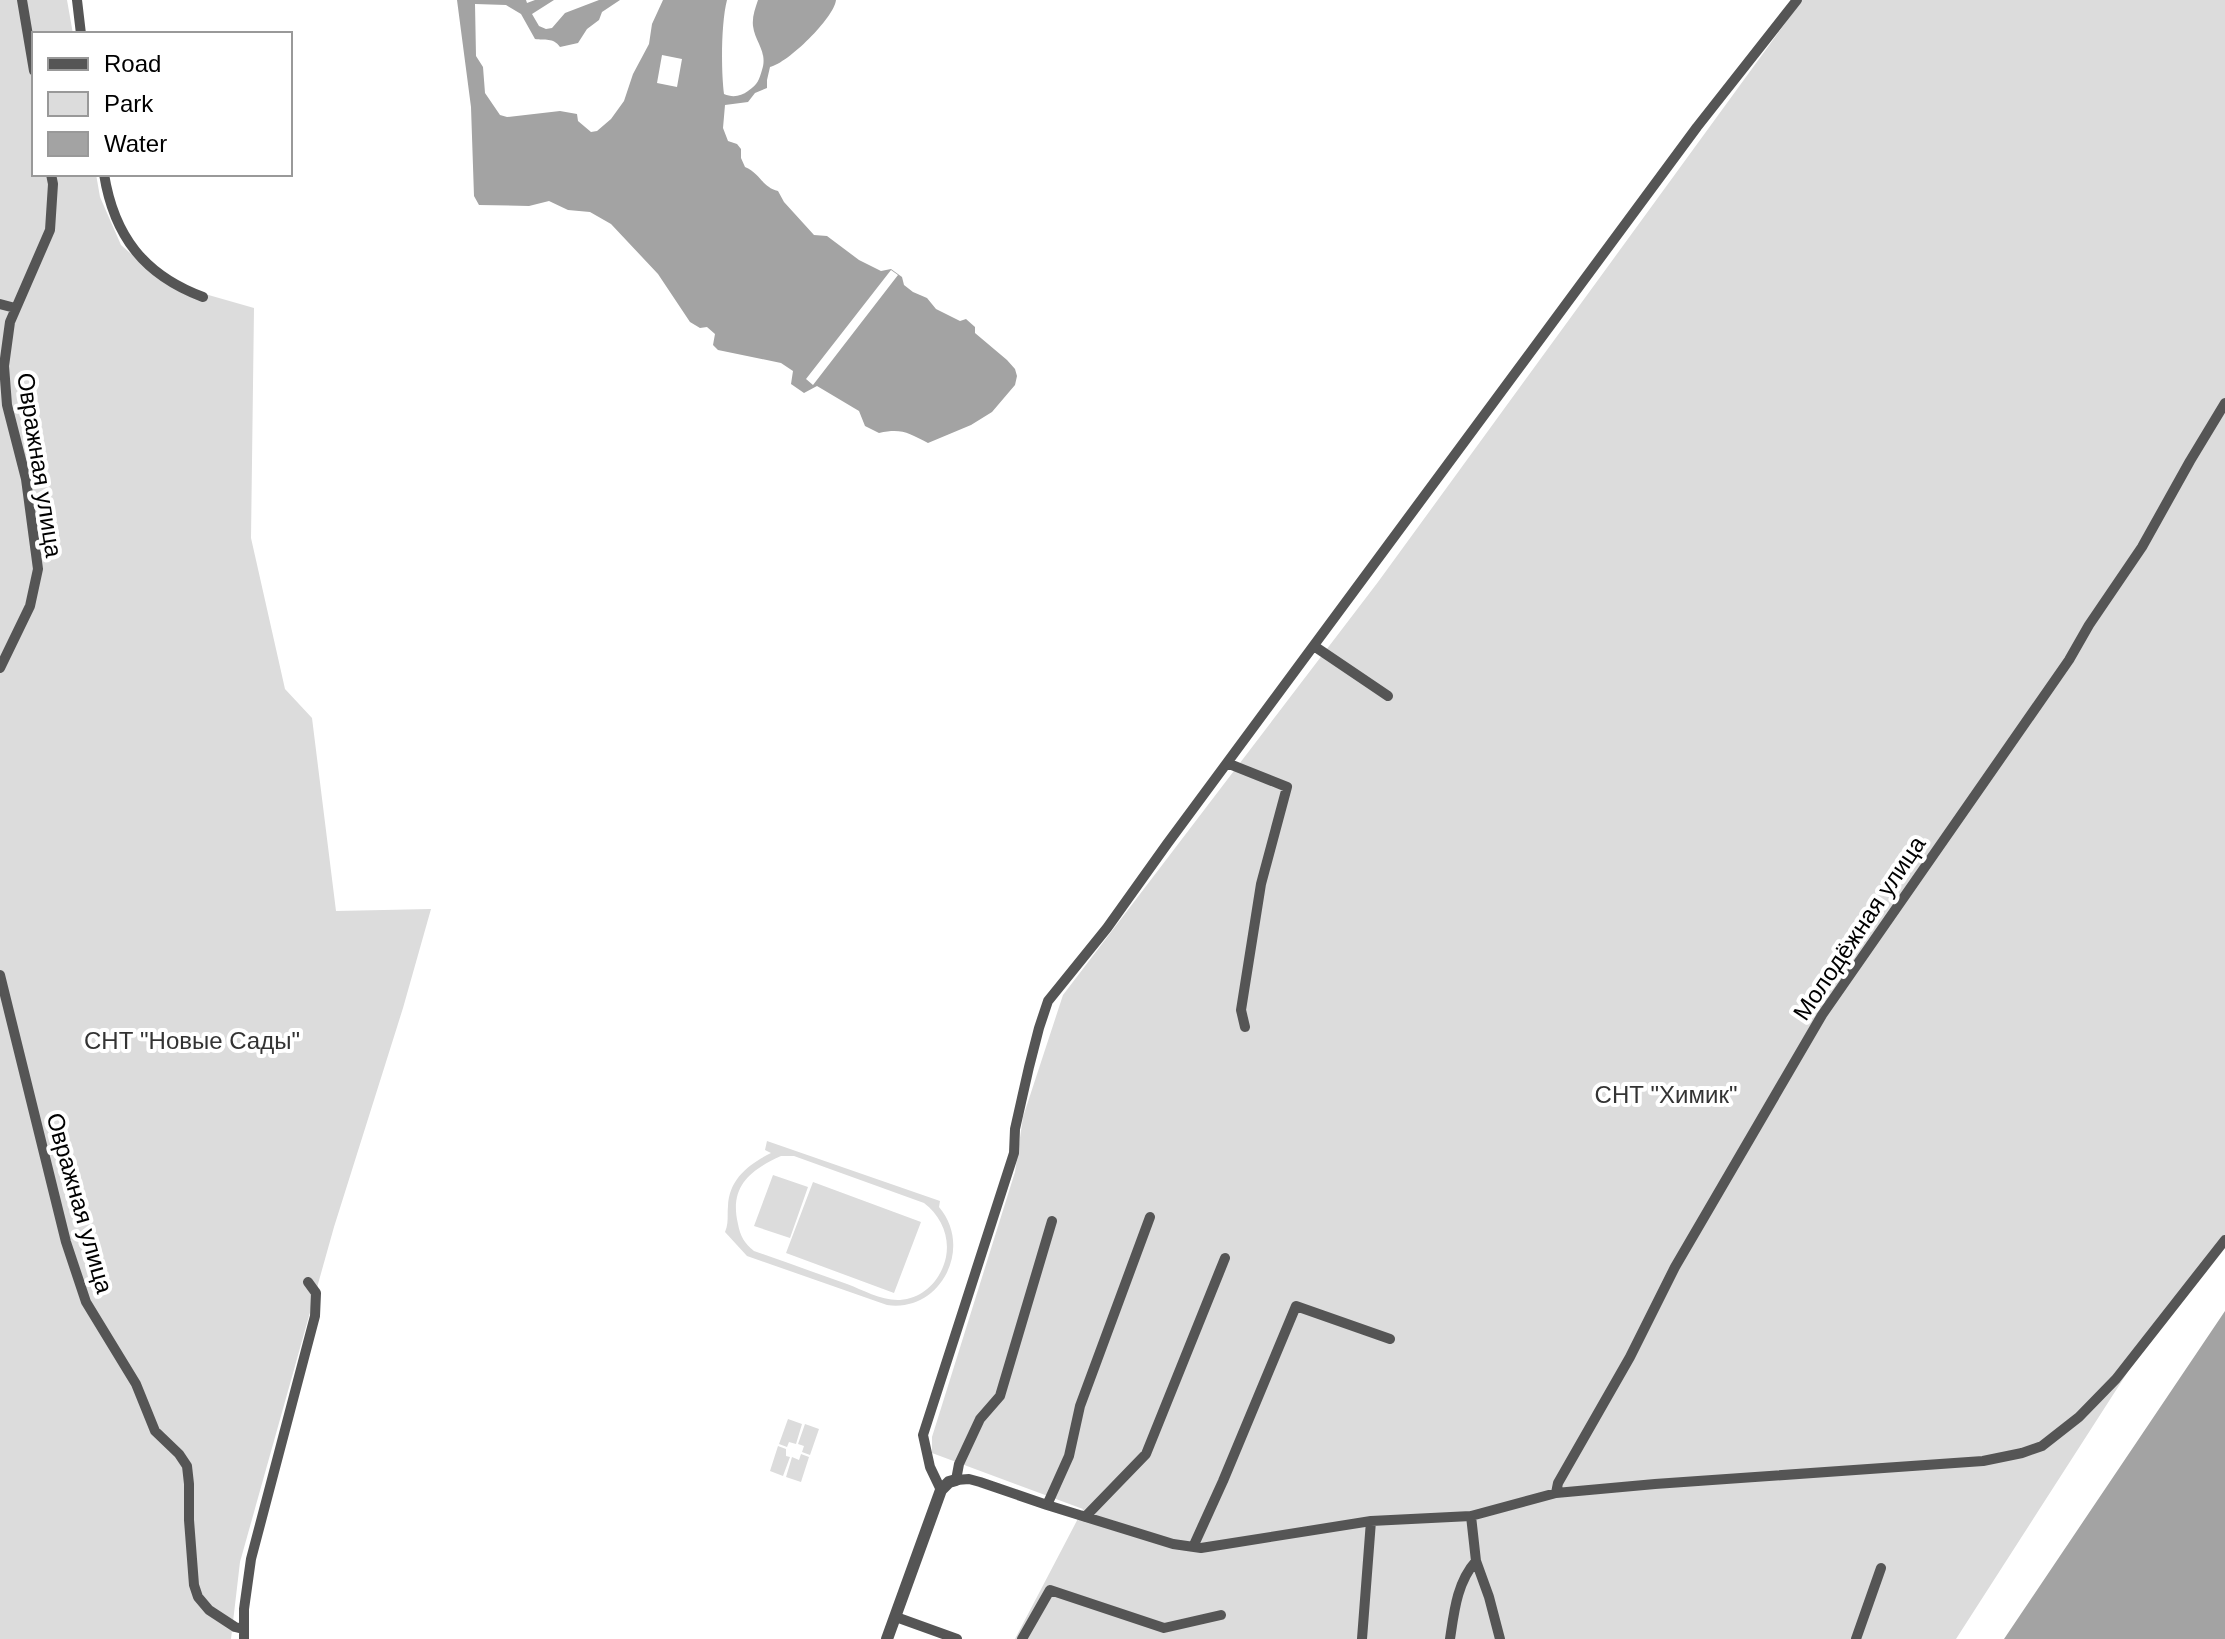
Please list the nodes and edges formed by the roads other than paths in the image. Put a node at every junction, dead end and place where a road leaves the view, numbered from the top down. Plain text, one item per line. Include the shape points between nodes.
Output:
1 (22, 0) edge
2 (77, 0) edge
3 (1797, 0) edge
4 (81, 32) edge
5 (32, 59) edge
6 (51, 176) edge
7 (104, 176) edge
8 (203, 297) dead end
9 (0, 304) edge
10 (15, 308) junction
11 (2225, 403) edge
12 (1314, 646) junction
13 (0, 668) edge
14 (1388, 696) dead end
15 (1227, 763) junction
16 (0, 975) edge
17 (1245, 1027) dead end
18 (1150, 1217) dead end
19 (1052, 1221) dead end
20 (2225, 1240) edge
21 (1225, 1258) dead end
22 (308, 1282) dead end
23 (1390, 1339) dead end
24 (956, 1480) junction
25 (941, 1490) junction
26 (1556, 1493) junction
27 (1047, 1505) junction
28 (1471, 1516) junction
29 (1085, 1517) junction
30 (1371, 1521) junction
31 (1193, 1547) junction
32 (1476, 1561) junction
33 (1881, 1568) dead end
34 (1221, 1615) dead end
35 (896, 1617) junction
36 (244, 1634) edge
37 (887, 1639) edge
38 (957, 1639) edge
39 (1022, 1639) edge
40 (1362, 1639) edge
41 (1450, 1639) edge
42 (1500, 1639) edge
43 (1856, 1639) edge

1 - 5 street
2 - 4 street
3 - 12 street via 1697,127
6 - 10 street, Овражная улица via 50,230
7 - 8 street via 110,203 132,249 169,282
9 - 10 street
10 - 13 street, Овражная улица via 4,366 7,405 26,479 38,569 30,606
11 - 26 street, Молодёжная улица via 2069,660 1822,1015 1675,1267
12 - 14 street
12 - 15 street
15 - 17 street via 1287,787 1261,884 1241,1010
15 - 25 street via 1048,1001 1015,1129 1014,1153 923,1435
16 - 36 street, Овражная улица via 66,1242 86,1302 136,1384 155,1431 187,1466 198,1597
18 - 27 street via 1080,1406 1069,1456
19 - 24 street via 1000,1396 980,1419
20 - 26 street via 2116,1379 2042,1446 1983,1461
21 - 29 street via 1146,1454
22 - 36 street, Овражная улица via 316,1293 315,1316 251,1559
23 - 31 street via 1296,1306
24 - 25 street
24 - 27 street via 980,1482
25 - 35 street
26 - 28 street
27 - 29 street
28 - 30 street
28 - 32 street
29 - 31 street
30 - 31 street
30 - 40 street
32 - 41 street via 1458,1594
32 - 42 street
33 - 43 street
34 - 39 street via 1164,1628 1050,1590
35 - 37 street
35 - 38 street

